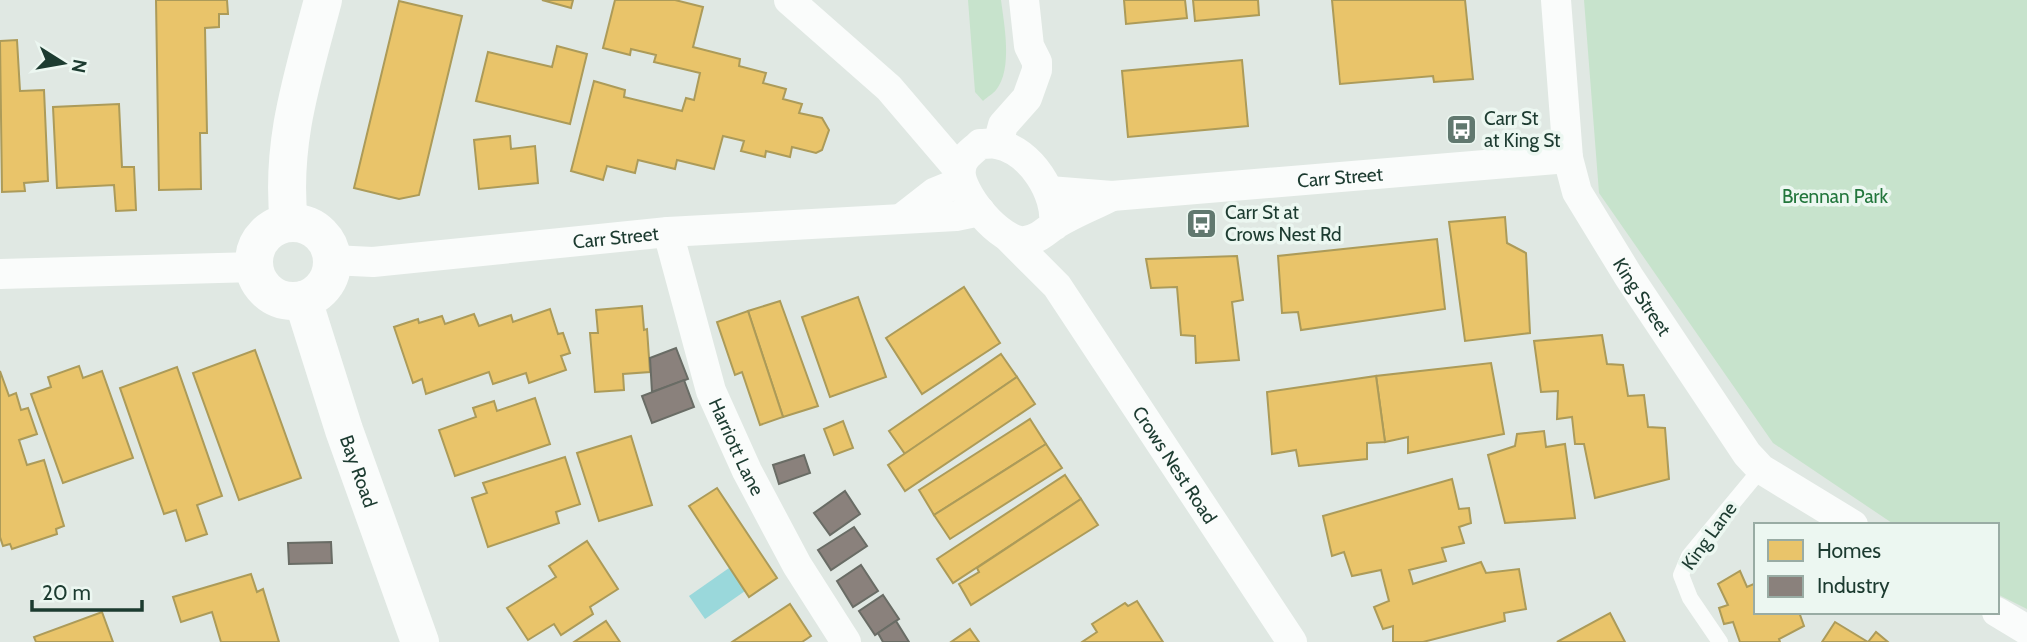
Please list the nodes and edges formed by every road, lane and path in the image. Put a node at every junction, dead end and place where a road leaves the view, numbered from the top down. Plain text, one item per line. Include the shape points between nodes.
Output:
1 (323, 0) edge
2 (789, 0) edge
3 (1024, 0) edge
4 (1556, 0) edge
5 (975, 158) junction
6 (1568, 158) junction
7 (1049, 191) junction
8 (1112, 196) junction
9 (980, 211) junction
10 (902, 218) junction
11 (289, 223) junction
12 (1049, 230) junction
13 (668, 232) junction
14 (1009, 238) junction
15 (332, 260) junction
16 (255, 267) junction
17 (0, 274) edge
18 (1057, 286) junction
19 (303, 300) junction
20 (1761, 469) junction
21 (1850, 523) edge
22 (1999, 613) edge
23 (2027, 629) edge
24 (420, 642) edge
25 (846, 642) edge
26 (1292, 642) edge
27 (1720, 642) edge

1 - 11 street via 293,109 286,196
2 - 5 street
3 - 5 street via 1029,46 1037,62 1033,85
4 - 6 street, King Street
5 - 7 street via 1019,155
5 - 9 street
5 - 10 street
6 - 8 street, Carr Street
6 - 20 street, King Street via 1577,192 1629,277
7 - 8 street, Carr Street
7 - 12 street via 1055,214
8 - 12 street, Carr Street
9 - 10 street, Carr Street
9 - 14 street
10 - 13 street, Carr Street
11 - 15 street via 301,224 323,237
11 - 16 street via 259,243
12 - 14 street via 1021,242
12 - 18 street, Crows Nest Road
13 - 15 street, Carr Street via 373,262
13 - 25 street, Harriott Lane via 711,391 797,565
14 - 18 street, Crows Nest Road
15 - 19 street via 325,286
16 - 17 street
16 - 19 street via 258,280 277,298
18 - 26 street, Crows Nest Road
19 - 24 street, Bay Road
20 - 21 street, King Street
20 - 27 lane, King Lane via 1689,556 1681,575 1690,598
22 - 23 street

